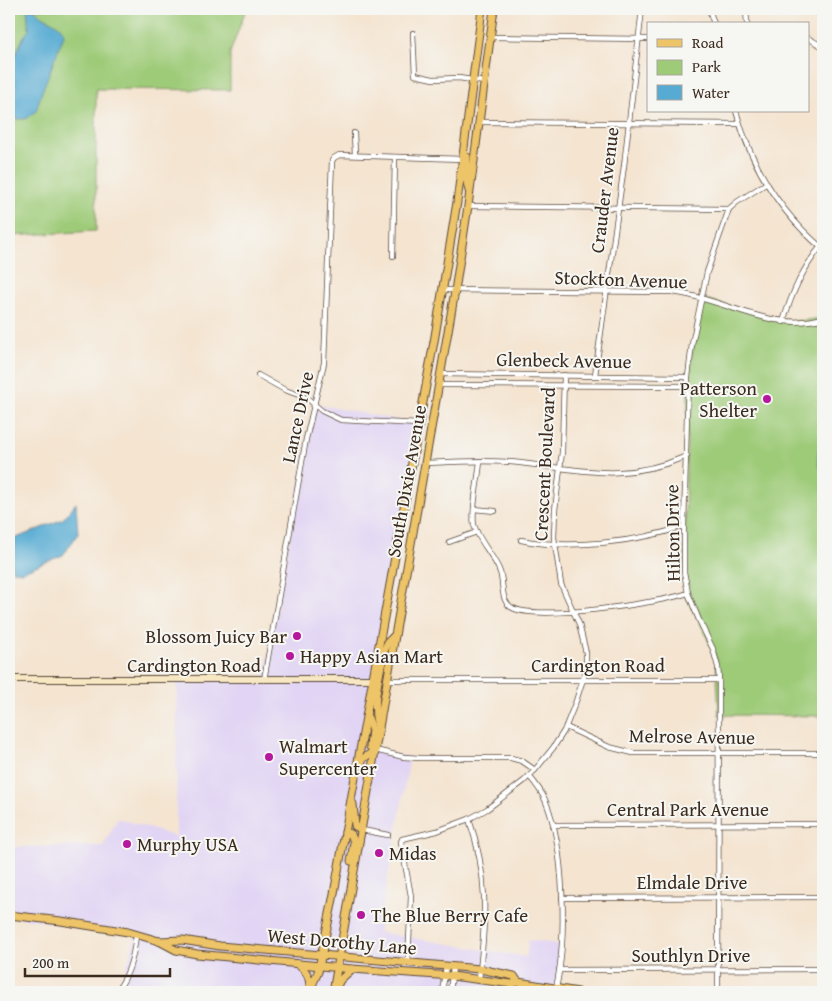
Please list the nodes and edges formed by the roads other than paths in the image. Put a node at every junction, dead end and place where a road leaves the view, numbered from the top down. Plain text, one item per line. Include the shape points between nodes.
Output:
1 (482, 9) edge
2 (494, 9) edge
3 (642, 9) edge
4 (709, 9) edge
5 (746, 9) edge
6 (817, 9) edge
7 (713, 22) edge
8 (748, 22) edge
9 (823, 22) edge
10 (413, 33) dead end
11 (490, 37) junction
12 (639, 39) junction
13 (647, 39) edge
14 (810, 39) edge
15 (823, 47) edge
16 (472, 81) junction
17 (484, 82) junction
18 (736, 112) edge
19 (478, 119) junction
20 (628, 124) junction
21 (739, 124) junction
22 (354, 133) dead end
23 (355, 155) junction
24 (395, 157) junction
25 (465, 159) junction
26 (766, 183) junction
27 (470, 194) junction
28 (468, 206) junction
29 (618, 208) junction
30 (729, 209) junction
31 (822, 247) edge
32 (392, 256) dead end
33 (443, 290) junction
34 (455, 291) junction
35 (606, 292) junction
36 (701, 298) junction
37 (823, 318) edge
38 (783, 322) junction
39 (258, 374) dead end
40 (440, 374) junction
41 (564, 375) junction
42 (595, 375) junction
43 (688, 377) junction
44 (439, 385) junction
45 (564, 386) junction
46 (688, 386) junction
47 (314, 404) junction
48 (419, 424) junction
49 (687, 456) junction
50 (480, 461) junction
51 (425, 463) junction
52 (561, 470) junction
53 (474, 508) junction
54 (495, 511) dead end
55 (684, 526) junction
56 (478, 532) junction
57 (521, 540) dead end
58 (449, 542) dead end
59 (554, 544) junction
60 (688, 594) junction
61 (574, 611) junction
62 (9, 679) edge
63 (264, 680) junction
64 (380, 680) junction
65 (583, 680) junction
66 (719, 680) junction
67 (368, 715) junction
68 (566, 727) junction
69 (375, 750) junction
70 (719, 752) junction
71 (823, 753) edge
72 (358, 768) junction
73 (535, 770) junction
74 (529, 776) junction
75 (352, 796) junction
76 (469, 820) junction
77 (719, 824) junction
78 (823, 824) edge
79 (552, 825) junction
80 (362, 830) junction
81 (345, 832) junction
82 (388, 835) dead end
83 (350, 886) junction
84 (719, 897) junction
85 (823, 897) edge
86 (562, 898) junction
87 (9, 915) edge
88 (326, 932) junction
89 (136, 935) junction
90 (159, 941) junction
91 (303, 953) junction
92 (320, 955) junction
93 (339, 957) junction
94 (297, 963) junction
95 (408, 963) junction
96 (319, 965) junction
97 (450, 966) junction
98 (337, 967) junction
99 (352, 969) junction
100 (480, 969) junction
101 (718, 969) junction
102 (823, 969) edge
103 (560, 970) junction
104 (449, 976) junction
105 (479, 979) junction
106 (518, 982) junction
107 (556, 988) junction
108 (310, 991) edge
109 (116, 992) edge
110 (333, 992) edge
111 (442, 992) edge
112 (450, 992) edge
113 (578, 992) edge
114 (718, 992) edge

1 - 16 main road, South Dixie Avenue
2 - 11 main road, South Dixie Avenue
3 - 12 street, Crauder Avenue
4 - 7 street
5 - 8 street
6 - 9 street
10 - 16 street via 415,75
11 - 12 street
11 - 17 main road, South Dixie Avenue
12 - 13 street
12 - 20 street, Crauder Avenue
14 - 15 street
16 - 17 street
16 - 25 main road, South Dixie Avenue
17 - 19 main road, South Dixie Avenue
18 - 21 street
19 - 20 street
19 - 25 main road
19 - 27 main road, South Dixie Avenue
20 - 21 street
20 - 29 street, Crauder Avenue
21 - 26 street
22 - 23 street
23 - 24 street
23 - 47 street, Lance Drive via 334,158 325,352
24 - 25 street
24 - 32 street
25 - 27 main road
25 - 33 main road, South Dixie Avenue
26 - 30 street
26 - 31 street via 789,215
27 - 28 main road, South Dixie Avenue
28 - 29 street
28 - 34 main road, South Dixie Avenue
29 - 30 street
29 - 35 street, Crauder Avenue
30 - 36 street, Hilton Drive
31 - 38 street via 798,280
33 - 34 street, Stockton Avenue
33 - 48 main road, South Dixie Avenue
34 - 35 street, Stockton Avenue
34 - 40 main road, South Dixie Avenue
35 - 36 street, Stockton Avenue via 672,292
35 - 42 street, Crauder Avenue
36 - 38 street, Stockton Avenue
36 - 43 street, Hilton Drive
37 - 38 street, Stockton Avenue
39 - 47 street
40 - 41 street, Glenbeck Avenue
40 - 44 main road, South Dixie Avenue
41 - 42 street, Glenbeck Avenue
41 - 45 street, Crescent Boulevard
42 - 43 street, Glenbeck Avenue
43 - 46 street, Hilton Drive
44 - 45 street, Glenbeck Avenue
44 - 51 main road, South Dixie Avenue
45 - 46 street, Glenbeck Avenue
45 - 52 street, Crescent Boulevard
46 - 49 street, Hilton Drive
47 - 48 street via 341,420
47 - 63 street, Lance Drive
48 - 64 main road, South Dixie Avenue
49 - 52 street via 622,473
49 - 55 street, Hilton Drive
50 - 51 street
50 - 52 street via 512,462
50 - 53 street
51 - 64 main road, South Dixie Avenue via 395,635
52 - 59 street, Crescent Boulevard
53 - 54 street
53 - 56 street via 474,525
55 - 59 street via 631,539
55 - 60 street, Hilton Drive via 684,572
56 - 58 street
56 - 61 street via 500,572 504,597 509,606 528,612
57 - 59 street
59 - 61 street, Crescent Boulevard via 561,584
60 - 61 street via 630,606
60 - 66 street, Hilton Drive via 714,649
61 - 65 street, Crescent Boulevard via 585,645 587,661
62 - 63 street, Cardington Road
63 - 64 street, Cardington Road
64 - 65 street, Cardington Road
64 - 67 main road, South Dixie Avenue
64 - 69 main road, South Dixie Avenue
65 - 66 street, Cardington Road
65 - 68 street, Crescent Boulevard
66 - 70 street, Hilton Drive
67 - 69 main road via 372,729 370,747
67 - 72 main road, South Dixie Avenue
68 - 70 street, Melrose Avenue via 625,752
68 - 73 street, Crescent Boulevard
69 - 72 main road
69 - 73 street via 420,758 511,758
69 - 80 main road, South Dixie Avenue
70 - 71 street, Melrose Avenue
70 - 77 street, Hilton Drive
72 - 75 main road, South Dixie Avenue
73 - 74 street, Crescent Boulevard
74 - 76 street, Crescent Boulevard
74 - 79 street via 545,800
75 - 80 main road via 355,826
75 - 81 main road, South Dixie Avenue
76 - 95 street, Crescent Boulevard via 437,831 404,837 401,842 411,896
76 - 100 street via 480,855 484,888 485,921
77 - 78 street, Central Park Avenue
77 - 79 street, Central Park Avenue
77 - 84 street, Hilton Drive
79 - 86 street
80 - 82 street
80 - 83 main road, South Dixie Avenue
81 - 83 main road via 354,842
81 - 88 main road, South Dixie Avenue
83 - 93 main road, South Dixie Avenue
84 - 85 street, Elmdale Drive
84 - 86 street, Elmdale Drive
84 - 101 street, Hilton Drive
86 - 103 street
87 - 89 main road, West Dorothy Lane via 78,923
88 - 91 main road via 315,949
88 - 92 main road, South Dixie Avenue
89 - 90 main road, West Dorothy Lane
89 - 109 street via 129,970
90 - 91 main road, West Dorothy Lane via 182,940
90 - 94 main road, West Dorothy Lane via 176,950
91 - 92 main road, West Dorothy Lane
92 - 93 main road, West Dorothy Lane
92 - 96 main road, South Dixie Avenue
93 - 95 main road, West Dorothy Lane
93 - 98 main road, South Dixie Avenue
94 - 96 main road, West Dorothy Lane
94 - 108 main road via 307,972
95 - 97 main road, West Dorothy Lane
96 - 98 main road, West Dorothy Lane
96 - 108 main road, South Dixie Avenue
97 - 100 main road, West Dorothy Lane
97 - 104 street
98 - 99 main road, West Dorothy Lane
98 - 110 main road, South Dixie Avenue
99 - 104 main road, West Dorothy Lane
99 - 110 main road
100 - 105 street
100 - 106 main road, West Dorothy Lane via 514,976
101 - 102 street, Southlyn Drive
101 - 103 street, Southlyn Drive
101 - 114 street, Hilton Drive
103 - 107 street
104 - 105 main road, West Dorothy Lane
104 - 111 street
104 - 112 street
105 - 106 main road, West Dorothy Lane
106 - 107 main road, West Dorothy Lane
107 - 113 main road, West Dorothy Lane

